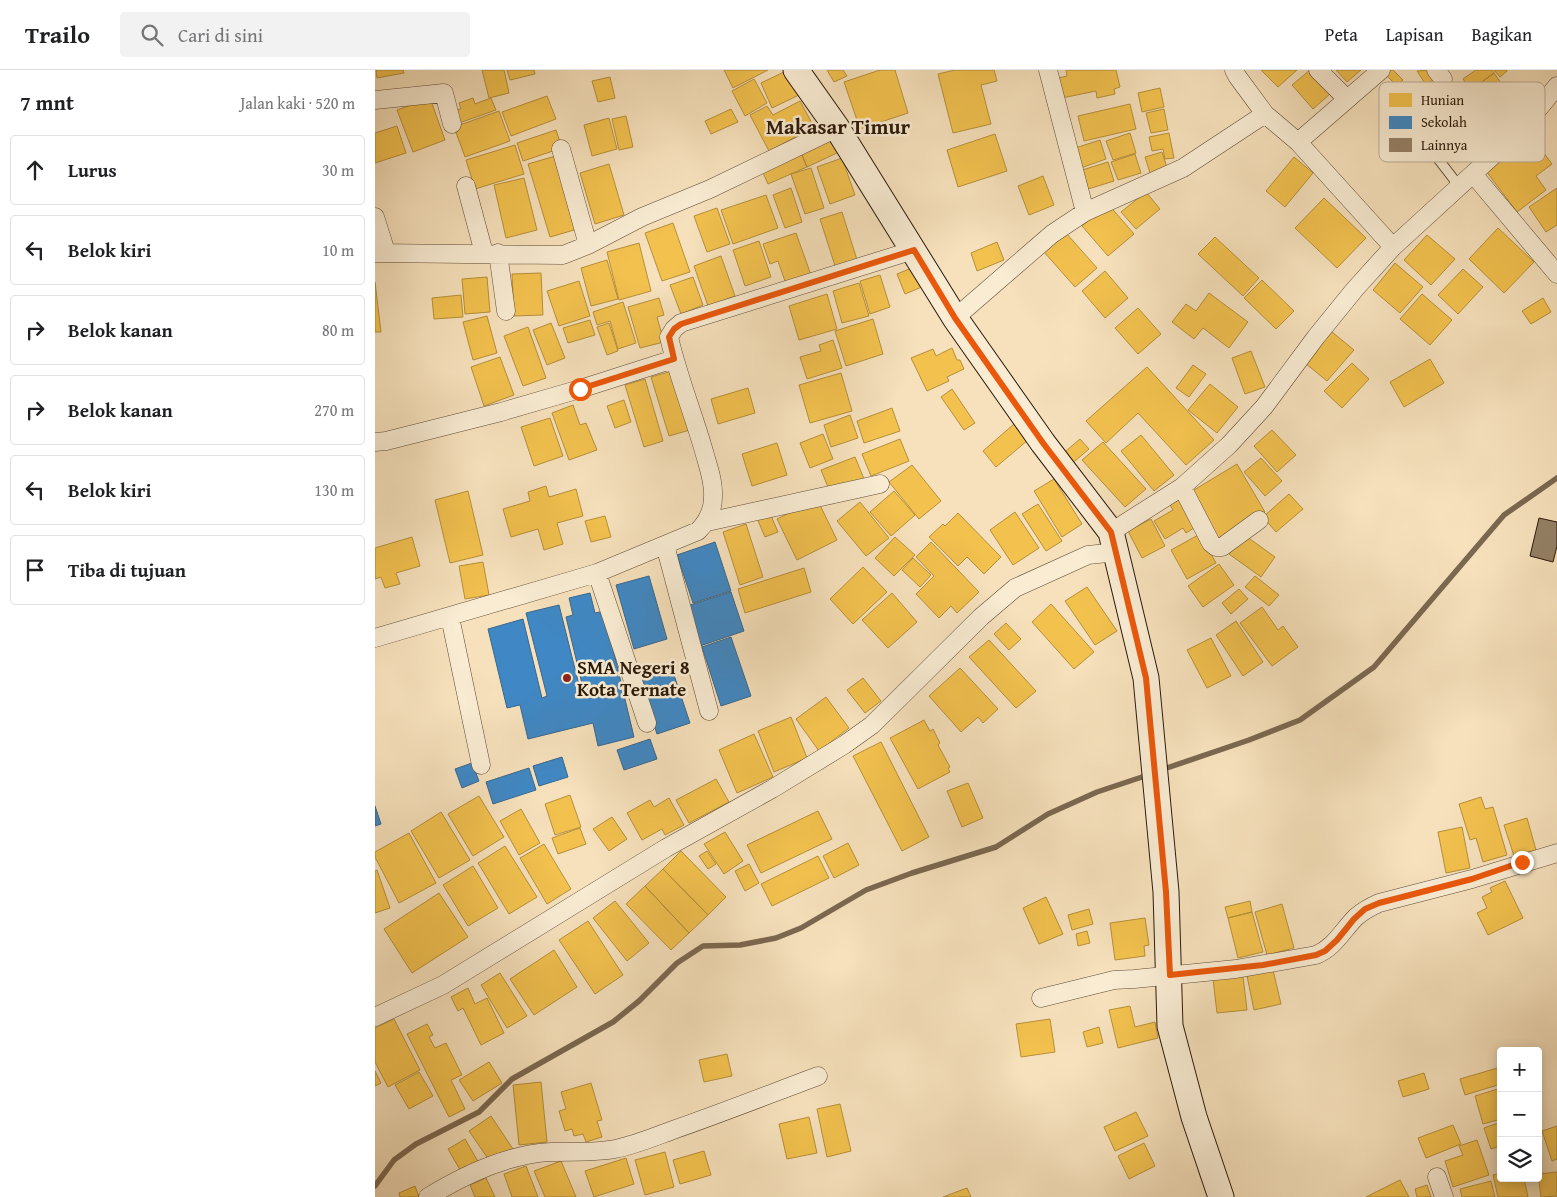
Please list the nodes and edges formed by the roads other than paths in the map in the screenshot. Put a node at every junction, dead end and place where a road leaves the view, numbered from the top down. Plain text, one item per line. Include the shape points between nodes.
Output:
1 (796, 70) edge
2 (1048, 70) edge
3 (1235, 70) edge
4 (1319, 70) edge
5 (1381, 70) edge
6 (1557, 86) edge
7 (1347, 99) junction
8 (375, 100) edge
9 (1545, 101) edge
10 (1265, 114) junction
11 (452, 124) dead end
12 (837, 128) junction
13 (1298, 142) junction
14 (561, 149) dead end
15 (1440, 162) edge
16 (1486, 162) edge
17 (1473, 174) junction
18 (466, 186) dead end
19 (1459, 186) junction
20 (1085, 212) junction
21 (375, 217) edge
22 (588, 245) junction
23 (1393, 247) junction
24 (914, 250) junction
25 (380, 253) edge
26 (491, 253) junction
27 (1557, 274) edge
28 (506, 311) dead end
29 (955, 318) junction
30 (674, 359) junction
31 (375, 442) edge
32 (880, 484) dead end
33 (1182, 487) junction
34 (1259, 520) dead end
35 (707, 522) junction
36 (1114, 542) junction
37 (665, 545) junction
38 (597, 573) junction
39 (451, 617) junction
40 (375, 638) edge
41 (709, 711) dead end
42 (647, 724) dead end
43 (481, 765) dead end
44 (1557, 853) edge
45 (1170, 975) junction
46 (1041, 998) dead end
47 (375, 1018) edge
48 (818, 1076) dead end
49 (1437, 1177) dead end
50 (428, 1197) edge
51 (1221, 1197) edge
52 (1445, 1197) edge

1 - 12 street
2 - 20 street
3 - 10 street
4 - 7 street
5 - 7 street
6 - 9 street
7 - 13 street
8 - 11 street via 444,92
10 - 13 street
10 - 20 street via 1183,168
12 - 22 street
12 - 24 street
13 - 23 street
14 - 22 street
15 - 19 lane
16 - 17 street
17 - 19 street
17 - 27 street
18 - 26 street
19 - 23 street
20 - 29 street via 1052,234
21 - 25 street
22 - 26 street via 563,255
23 - 33 street via 1316,337 1264,407 1229,445
24 - 29 street
24 - 30 street via 681,324 669,337
25 - 26 street
26 - 28 street
29 - 36 street
30 - 31 street via 501,412
30 - 35 street via 712,481 714,495
32 - 35 street
33 - 34 street via 1216,547
33 - 36 street
35 - 37 street
36 - 45 street via 1146,678 1166,892
36 - 47 street via 1015,588 981,617 872,725 844,745 625,872 443,985
37 - 38 street
37 - 41 street
38 - 39 street
38 - 42 street
39 - 40 street
39 - 43 street
44 - 45 street via 1379,903 1365,909 1337,940 1316,955 1263,965
45 - 46 street via 1115,980
45 - 51 street via 1170,1026 1194,1116
48 - 50 street via 613,1150 551,1152 501,1162
49 - 52 street

